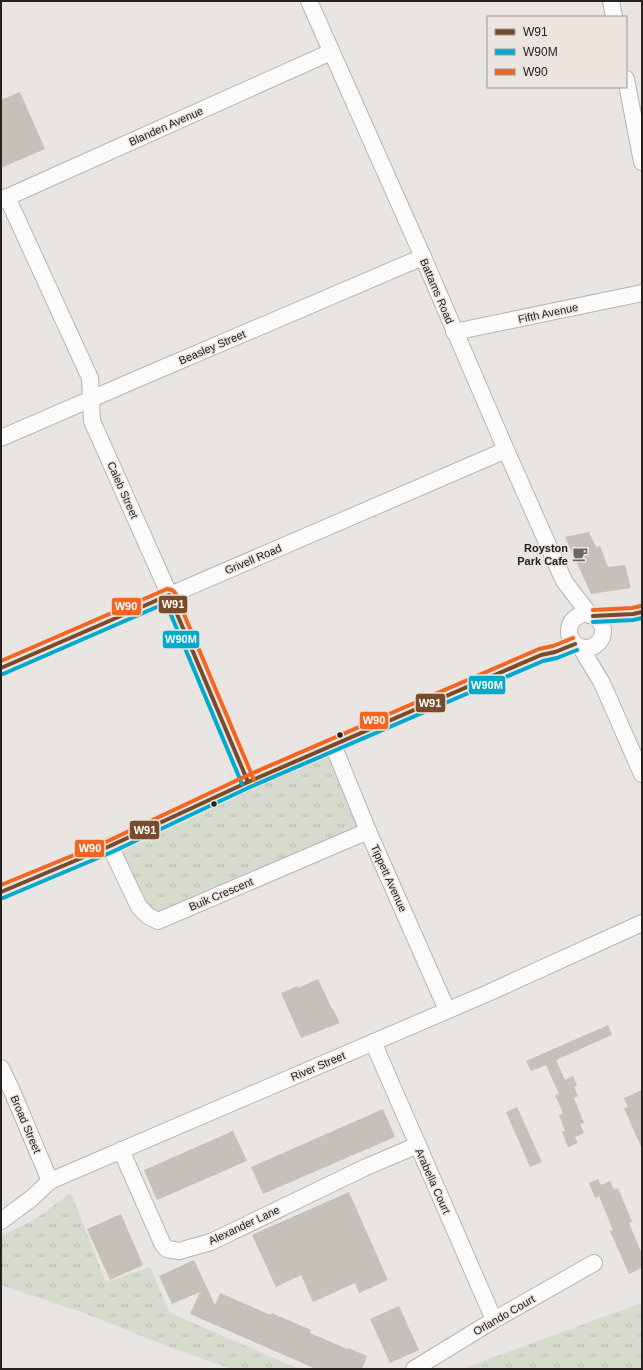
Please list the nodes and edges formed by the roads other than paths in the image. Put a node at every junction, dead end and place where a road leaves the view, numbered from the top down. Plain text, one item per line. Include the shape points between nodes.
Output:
1 (308, 1) edge
2 (611, 1) edge
3 (614, 16) edge
4 (331, 52) junction
5 (627, 83) edge
6 (642, 162) edge
7 (4, 199) edge
8 (423, 257) junction
9 (642, 293) edge
10 (454, 332) junction
11 (91, 400) junction
12 (1, 438) edge
13 (506, 450) junction
14 (564, 581) junction
15 (169, 595) junction
16 (637, 613) edge
17 (592, 616) junction
18 (574, 637) junction
19 (601, 637) junction
20 (1, 668) edge
21 (602, 683) junction
22 (333, 745) junction
23 (642, 774) edge
24 (248, 782) junction
25 (368, 831) junction
26 (110, 846) junction
27 (1, 892) edge
28 (642, 923) edge
29 (447, 1010) junction
30 (373, 1042) junction
31 (1, 1068) edge
32 (7, 1094) edge
33 (418, 1145) junction
34 (122, 1150) junction
35 (50, 1181) junction
36 (1, 1221) edge
37 (594, 1263) dead end
38 (494, 1320) junction
39 (414, 1369) edge

1 - 4 street, Battams Road
2 - 3 street
4 - 7 street, Blanden Avenue
4 - 8 street, Battams Road
5 - 6 street
7 - 11 street, Caleb Street via 90,378
8 - 10 street, Battams Road
8 - 11 street, Beasley Street
9 - 10 street, Fifth Avenue
10 - 13 street, Battams Road
11 - 12 street, Beasley Street
11 - 15 street, Caleb Street via 92,421
13 - 14 street, Battams Road
13 - 15 street, Grivell Road
14 - 17 street, Battams Road
14 - 18 street, Battams Road
15 - 20 street, Grivell Road
15 - 24 street, Caleb Street
16 - 17 street
16 - 19 street via 611,625
17 - 18 street via 585,614 573,619
17 - 19 street via 602,626
18 - 19 street via 593,647
18 - 21 street, Battams Road
18 - 22 street via 555,652 541,655
19 - 21 street, Battams Road
21 - 23 street, Battams Road
22 - 24 street
22 - 25 street, Tippett Avenue
24 - 26 street
25 - 26 street, Buik Crescent via 158,921 139,907
25 - 29 street, Tippett Avenue
26 - 27 street
28 - 29 street, River Street
29 - 30 street, River Street
30 - 33 street, Arabella Court
30 - 34 street, River Street
31 - 32 street, Broad Street
32 - 35 street, Broad Street
33 - 34 street, Alexander Lane via 364,1168 211,1242 179,1251 167,1249 163,1245
33 - 38 street, Arabella Court
34 - 35 street, River Street
35 - 36 street, River Street
37 - 38 street, Orlando Court
38 - 39 street, Orlando Court

